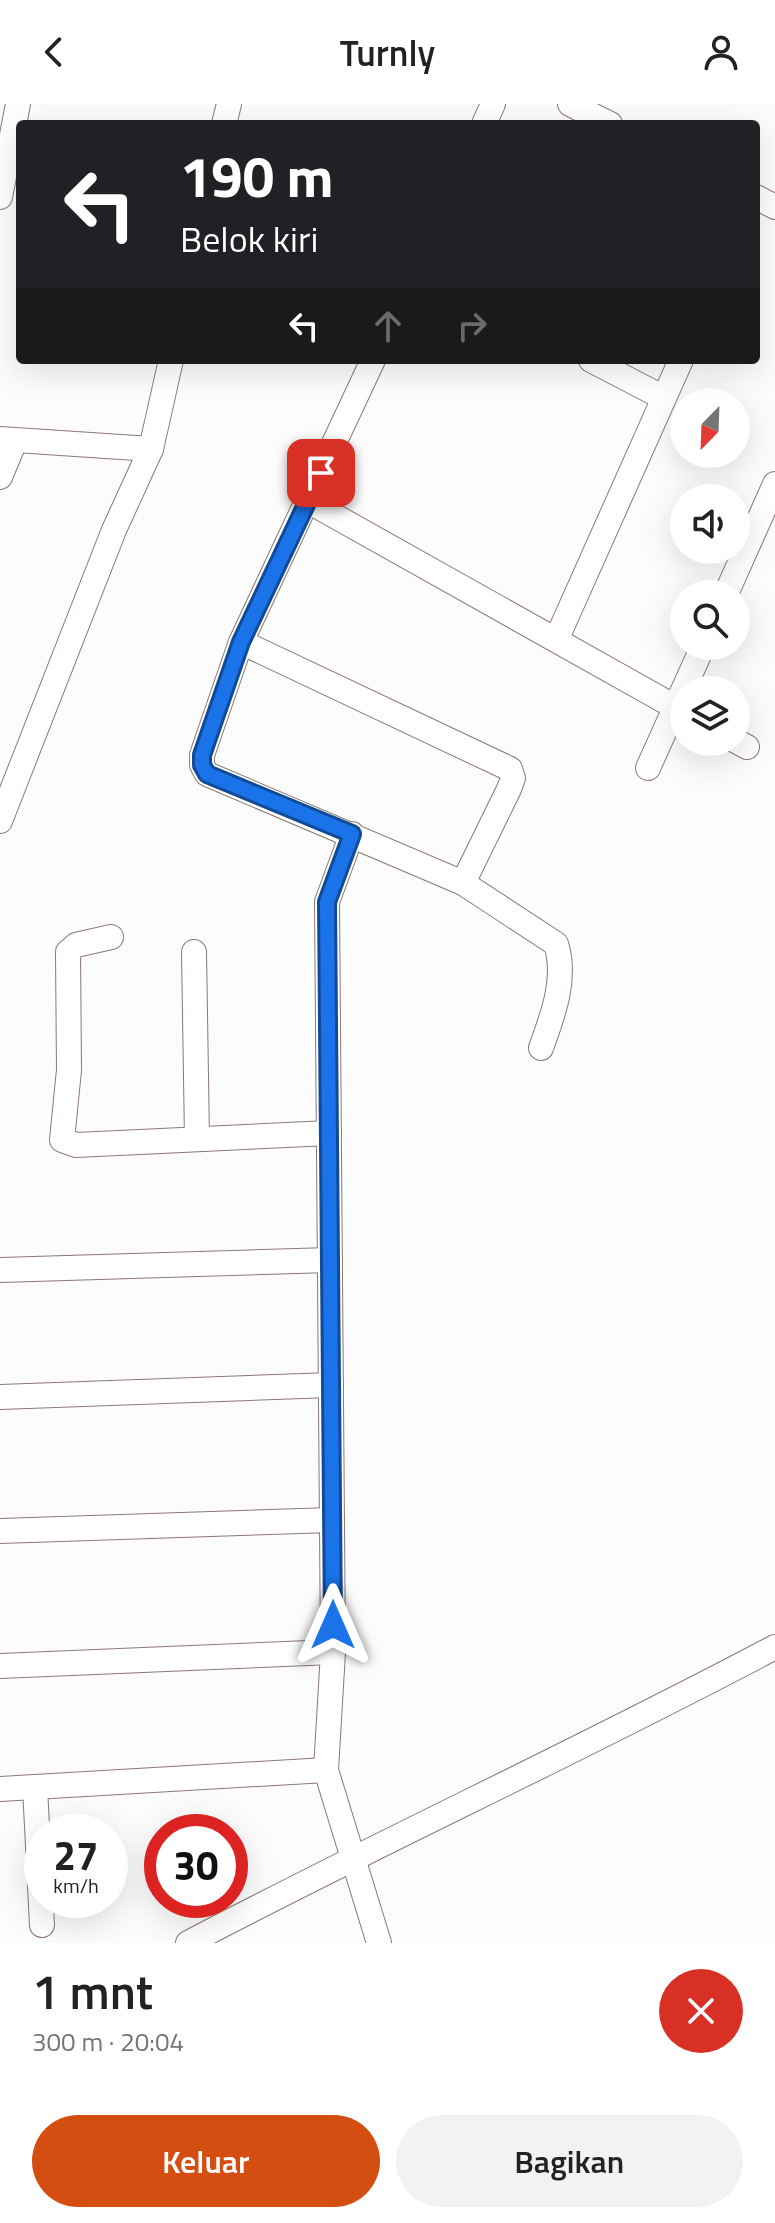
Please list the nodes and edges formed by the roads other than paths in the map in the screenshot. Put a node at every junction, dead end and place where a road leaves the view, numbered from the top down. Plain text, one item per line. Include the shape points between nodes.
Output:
1 (18, 104) edge
2 (570, 104) edge
3 (602, 120) edge
4 (0, 197) edge
5 (170, 364) edge
6 (371, 364) edge
7 (599, 364) edge
8 (679, 364) edge
9 (664, 398) junction
10 (8, 440) edge
11 (151, 449) junction
12 (0, 477) edge
13 (775, 484) edge
14 (308, 501) junction
15 (732, 580) edge
16 (557, 638) junction
17 (241, 642) junction
18 (670, 703) edge
19 (670, 727) edge
20 (648, 768) dead end
21 (0, 821) edge
22 (352, 834) junction
23 (463, 883) junction
24 (111, 937) dead end
25 (194, 952) dead end
26 (541, 1048) dead end
27 (329, 1133) junction
28 (197, 1139) junction
29 (330, 1260) junction
30 (0, 1270) edge
31 (331, 1385) junction
32 (0, 1397) edge
33 (332, 1520) junction
34 (0, 1531) edge
35 (775, 1647) edge
36 (333, 1652) junction
37 (0, 1666) edge
38 (326, 1770) junction
39 (35, 1787) junction
40 (0, 1789) edge
41 (353, 1856) junction
42 (42, 1925) dead end
43 (188, 1943) edge
44 (379, 1943) edge

1 - 4 street
2 - 3 street
5 - 11 street
6 - 14 street
7 - 9 street
8 - 9 street
9 - 16 street
10 - 11 street
10 - 12 street
11 - 21 street
13 - 15 street
14 - 16 street
14 - 17 street
16 - 18 street
17 - 22 street via 202,755 207,774
17 - 23 street via 510,769 509,789
19 - 20 street
22 - 23 street
22 - 27 street via 327,902
23 - 26 street via 556,944 561,958 555,1010
24 - 28 street via 68,952 69,1101 62,1140 76,1145
25 - 28 street
27 - 28 street
27 - 29 street
29 - 30 street
29 - 31 street
31 - 32 street
31 - 33 street
33 - 34 street
33 - 36 street
35 - 41 street
36 - 37 street
36 - 38 street
38 - 39 street
38 - 41 street
39 - 40 street
39 - 42 street
41 - 43 street
41 - 44 street

